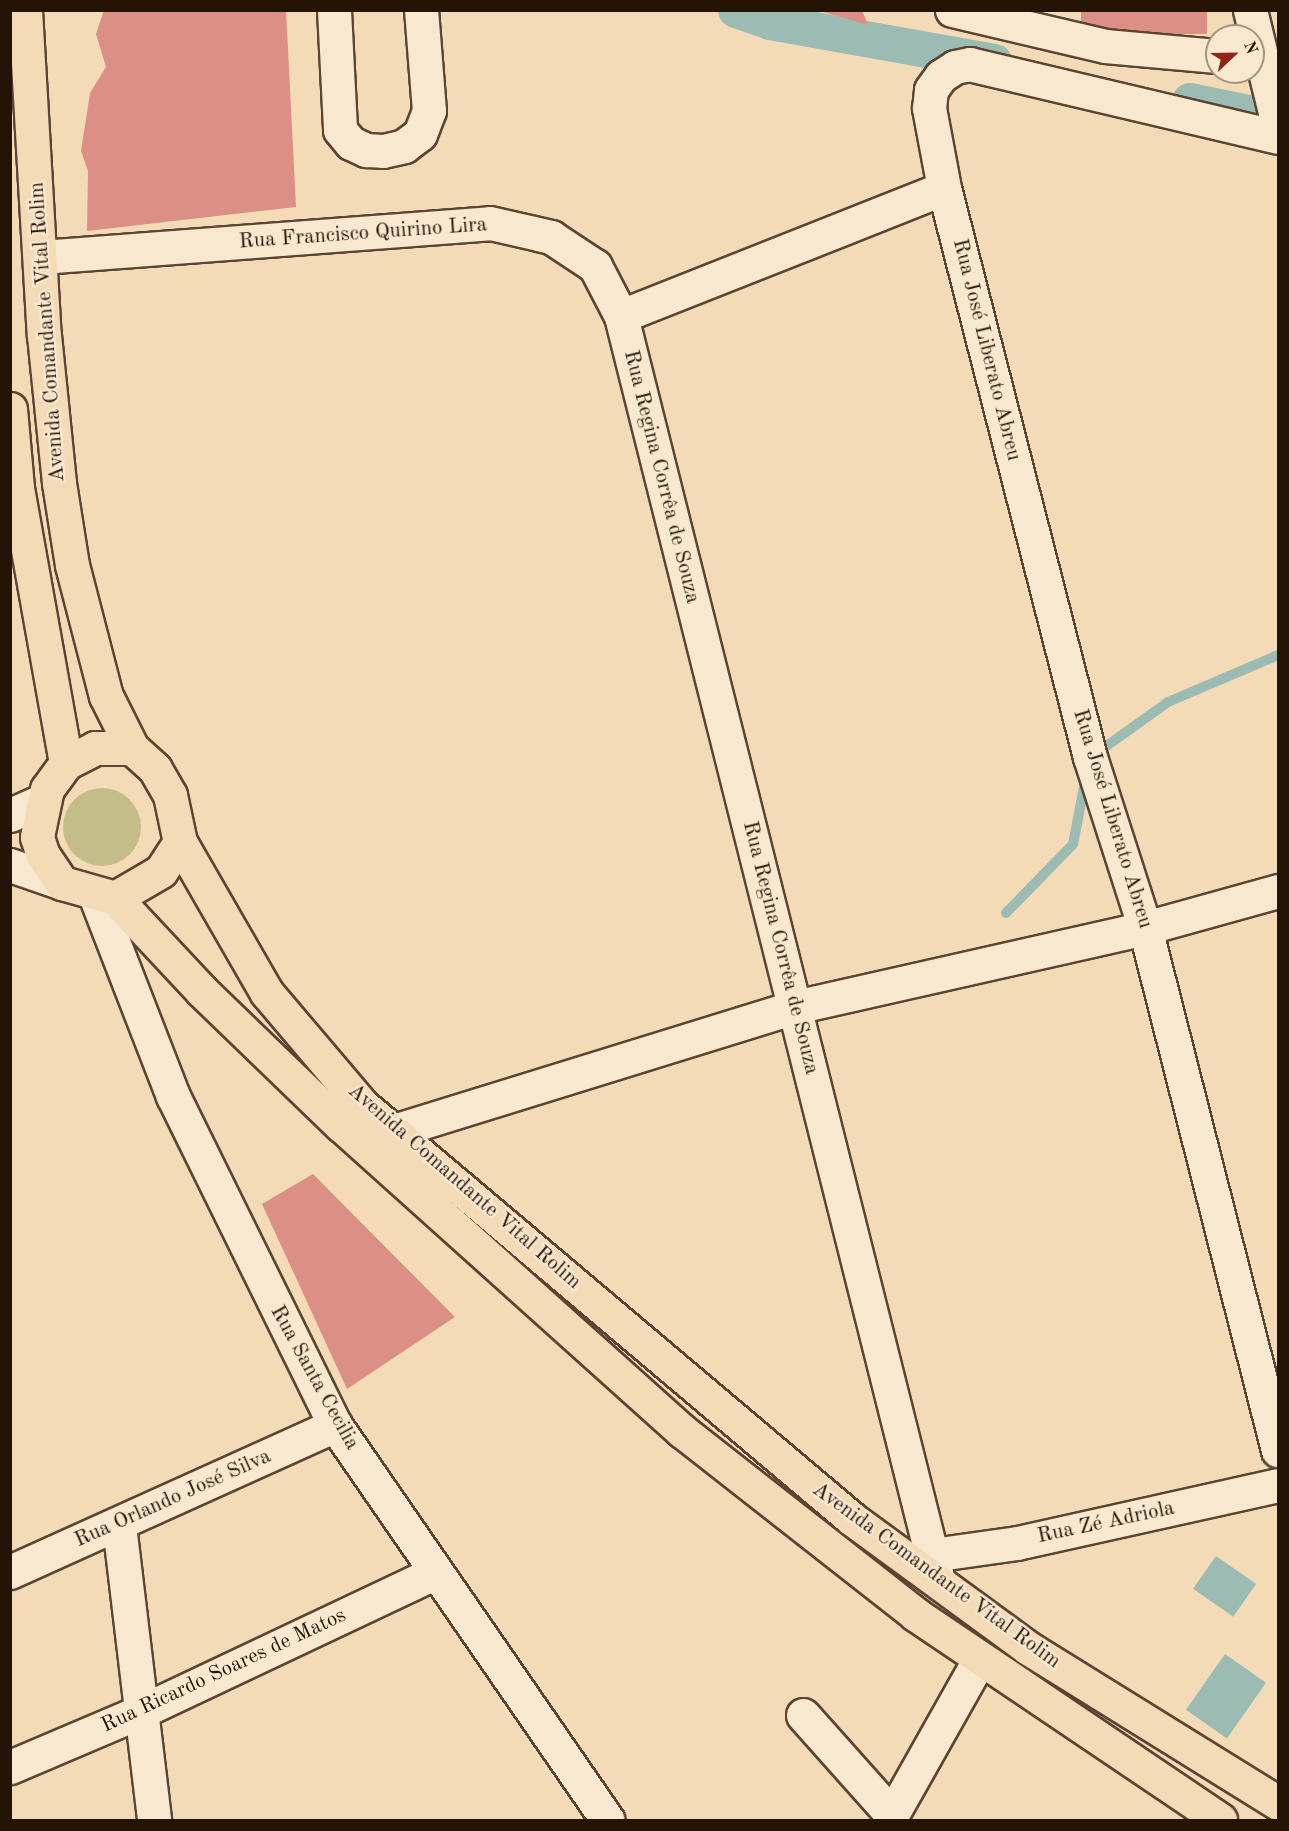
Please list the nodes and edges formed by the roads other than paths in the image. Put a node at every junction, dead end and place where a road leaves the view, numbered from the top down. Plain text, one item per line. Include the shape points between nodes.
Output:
1 (25, 10) edge
2 (334, 10) edge
3 (421, 10) edge
4 (952, 10) edge
5 (1205, 55) edge
6 (1265, 74) edge
7 (1278, 125) edge
8 (1278, 137) edge
9 (944, 188) junction
10 (41, 257) junction
11 (621, 316) junction
12 (10, 409) edge
13 (132, 748) junction
14 (66, 763) junction
15 (44, 800) junction
16 (10, 815) edge
17 (180, 842) junction
18 (10, 865) edge
19 (62, 883) junction
20 (1278, 891) edge
21 (105, 897) junction
22 (1145, 928) junction
23 (795, 1007) junction
24 (394, 1131) junction
25 (335, 1425) junction
26 (1278, 1450) edge
27 (1278, 1485) edge
28 (119, 1525) junction
29 (935, 1568) junction
30 (10, 1572) edge
31 (436, 1572) junction
32 (979, 1660) junction
33 (142, 1711) junction
34 (803, 1716) dead end
35 (10, 1767) edge
36 (1278, 1803) edge
37 (891, 1818) edge
38 (154, 1821) edge
39 (607, 1821) edge
40 (1220, 1821) edge

1 - 10 main road, Avenida Comandante Vital Rolim
2 - 3 street via 340,130 351,143 366,150 383,151 404,146 420,134 429,111
4 - 5 street via 1105,46
6 - 7 street
8 - 9 street, Rua José Liberato Abreu via 962,65 940,76 931,90 929,108
9 - 11 street
9 - 22 street, Rua José Liberato Abreu via 1090,757
10 - 11 street, Rua Francisco Quirino Lira via 490,223 551,237 595,266
10 - 13 main road, Avenida Comandante Vital Rolim via 58,483 72,565 105,696
11 - 23 street, Rua Regina Corrêa de Souza
12 - 14 main road, Avenida Comandante Vital Rolim via 17,488
13 - 14 main road via 95,748
13 - 17 main road, Avenida Comandante Vital Rolim via 154,769 170,795
14 - 15 main road
15 - 16 street
15 - 19 main road via 37,837 43,855
17 - 21 main road via 160,871 142,886
17 - 24 main road, Avenida Comandante Vital Rolim via 267,993 363,1106
18 - 19 street
19 - 21 main road, Avenida Comandante Vital Rolim
20 - 22 street
21 - 25 street, Rua Santa Cecilia via 173,1096
21 - 32 main road, Avenida Comandante Vital Rolim via 340,1125 682,1431
22 - 23 street
22 - 26 street, Rua José Liberato Abreu
23 - 24 street
23 - 29 street, Rua Regina Corrêa de Souza
24 - 29 main road, Avenida Comandante Vital Rolim via 852,1519
25 - 28 street, Rua Orlando José Silva
25 - 31 street, Rua Santa Cecilia
27 - 29 street, Rua Zé Adriola via 1017,1543
28 - 30 street, Rua Orlando José Silva
28 - 33 street
29 - 36 main road, Avenida Comandante Vital Rolim via 1028,1648
31 - 33 street, Rua Ricardo Soares de Matos
31 - 39 street, Rua Santa Cecilia
32 - 37 street
32 - 40 main road, Avenida Comandante Vital Rolim
33 - 35 street, Rua Ricardo Soares de Matos
33 - 38 street
34 - 37 street

